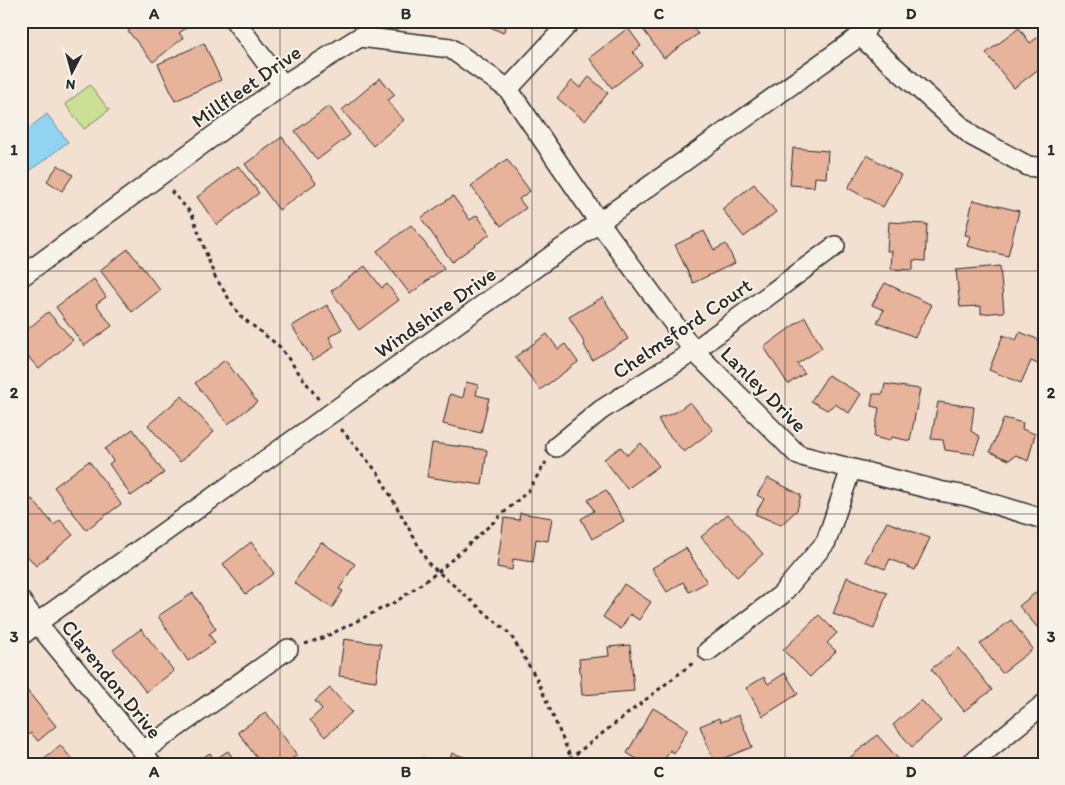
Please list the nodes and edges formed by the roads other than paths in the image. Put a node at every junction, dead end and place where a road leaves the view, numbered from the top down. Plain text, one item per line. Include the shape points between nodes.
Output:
1 (235, 21) edge
2 (571, 21) edge
3 (865, 29) edge
4 (283, 84) junction
5 (508, 89) junction
6 (1044, 168) edge
7 (599, 222) junction
8 (835, 246) dead end
9 (21, 278) edge
10 (694, 351) junction
11 (556, 447) road end
12 (851, 469) junction
13 (1044, 521) edge
14 (21, 601) edge
15 (37, 623) junction
16 (21, 636) edge
17 (288, 649) road end
18 (708, 651) road end
19 (1044, 704) edge
20 (147, 758) edge
21 (970, 764) edge

1 - 4 street
2 - 5 street
3 - 6 street via 972,136 1028,166
3 - 7 street, Windshire Drive
4 - 5 street, Millfleet Drive via 360,37 450,48
4 - 9 street, Millfleet Drive
5 - 7 street, Millfleet Drive
7 - 10 street, Lanley Drive
7 - 15 street, Windshire Drive
8 - 10 street, Chelmsford Court
10 - 11 street, Chelmsford Court via 600,410
10 - 12 street, Lanley Drive via 798,455
12 - 13 street, Lanley Drive via 967,496
12 - 18 street via 826,542 781,595
14 - 15 street
15 - 16 street, Windshire Drive
15 - 20 street, Clarendon Drive
17 - 20 street
19 - 21 street

